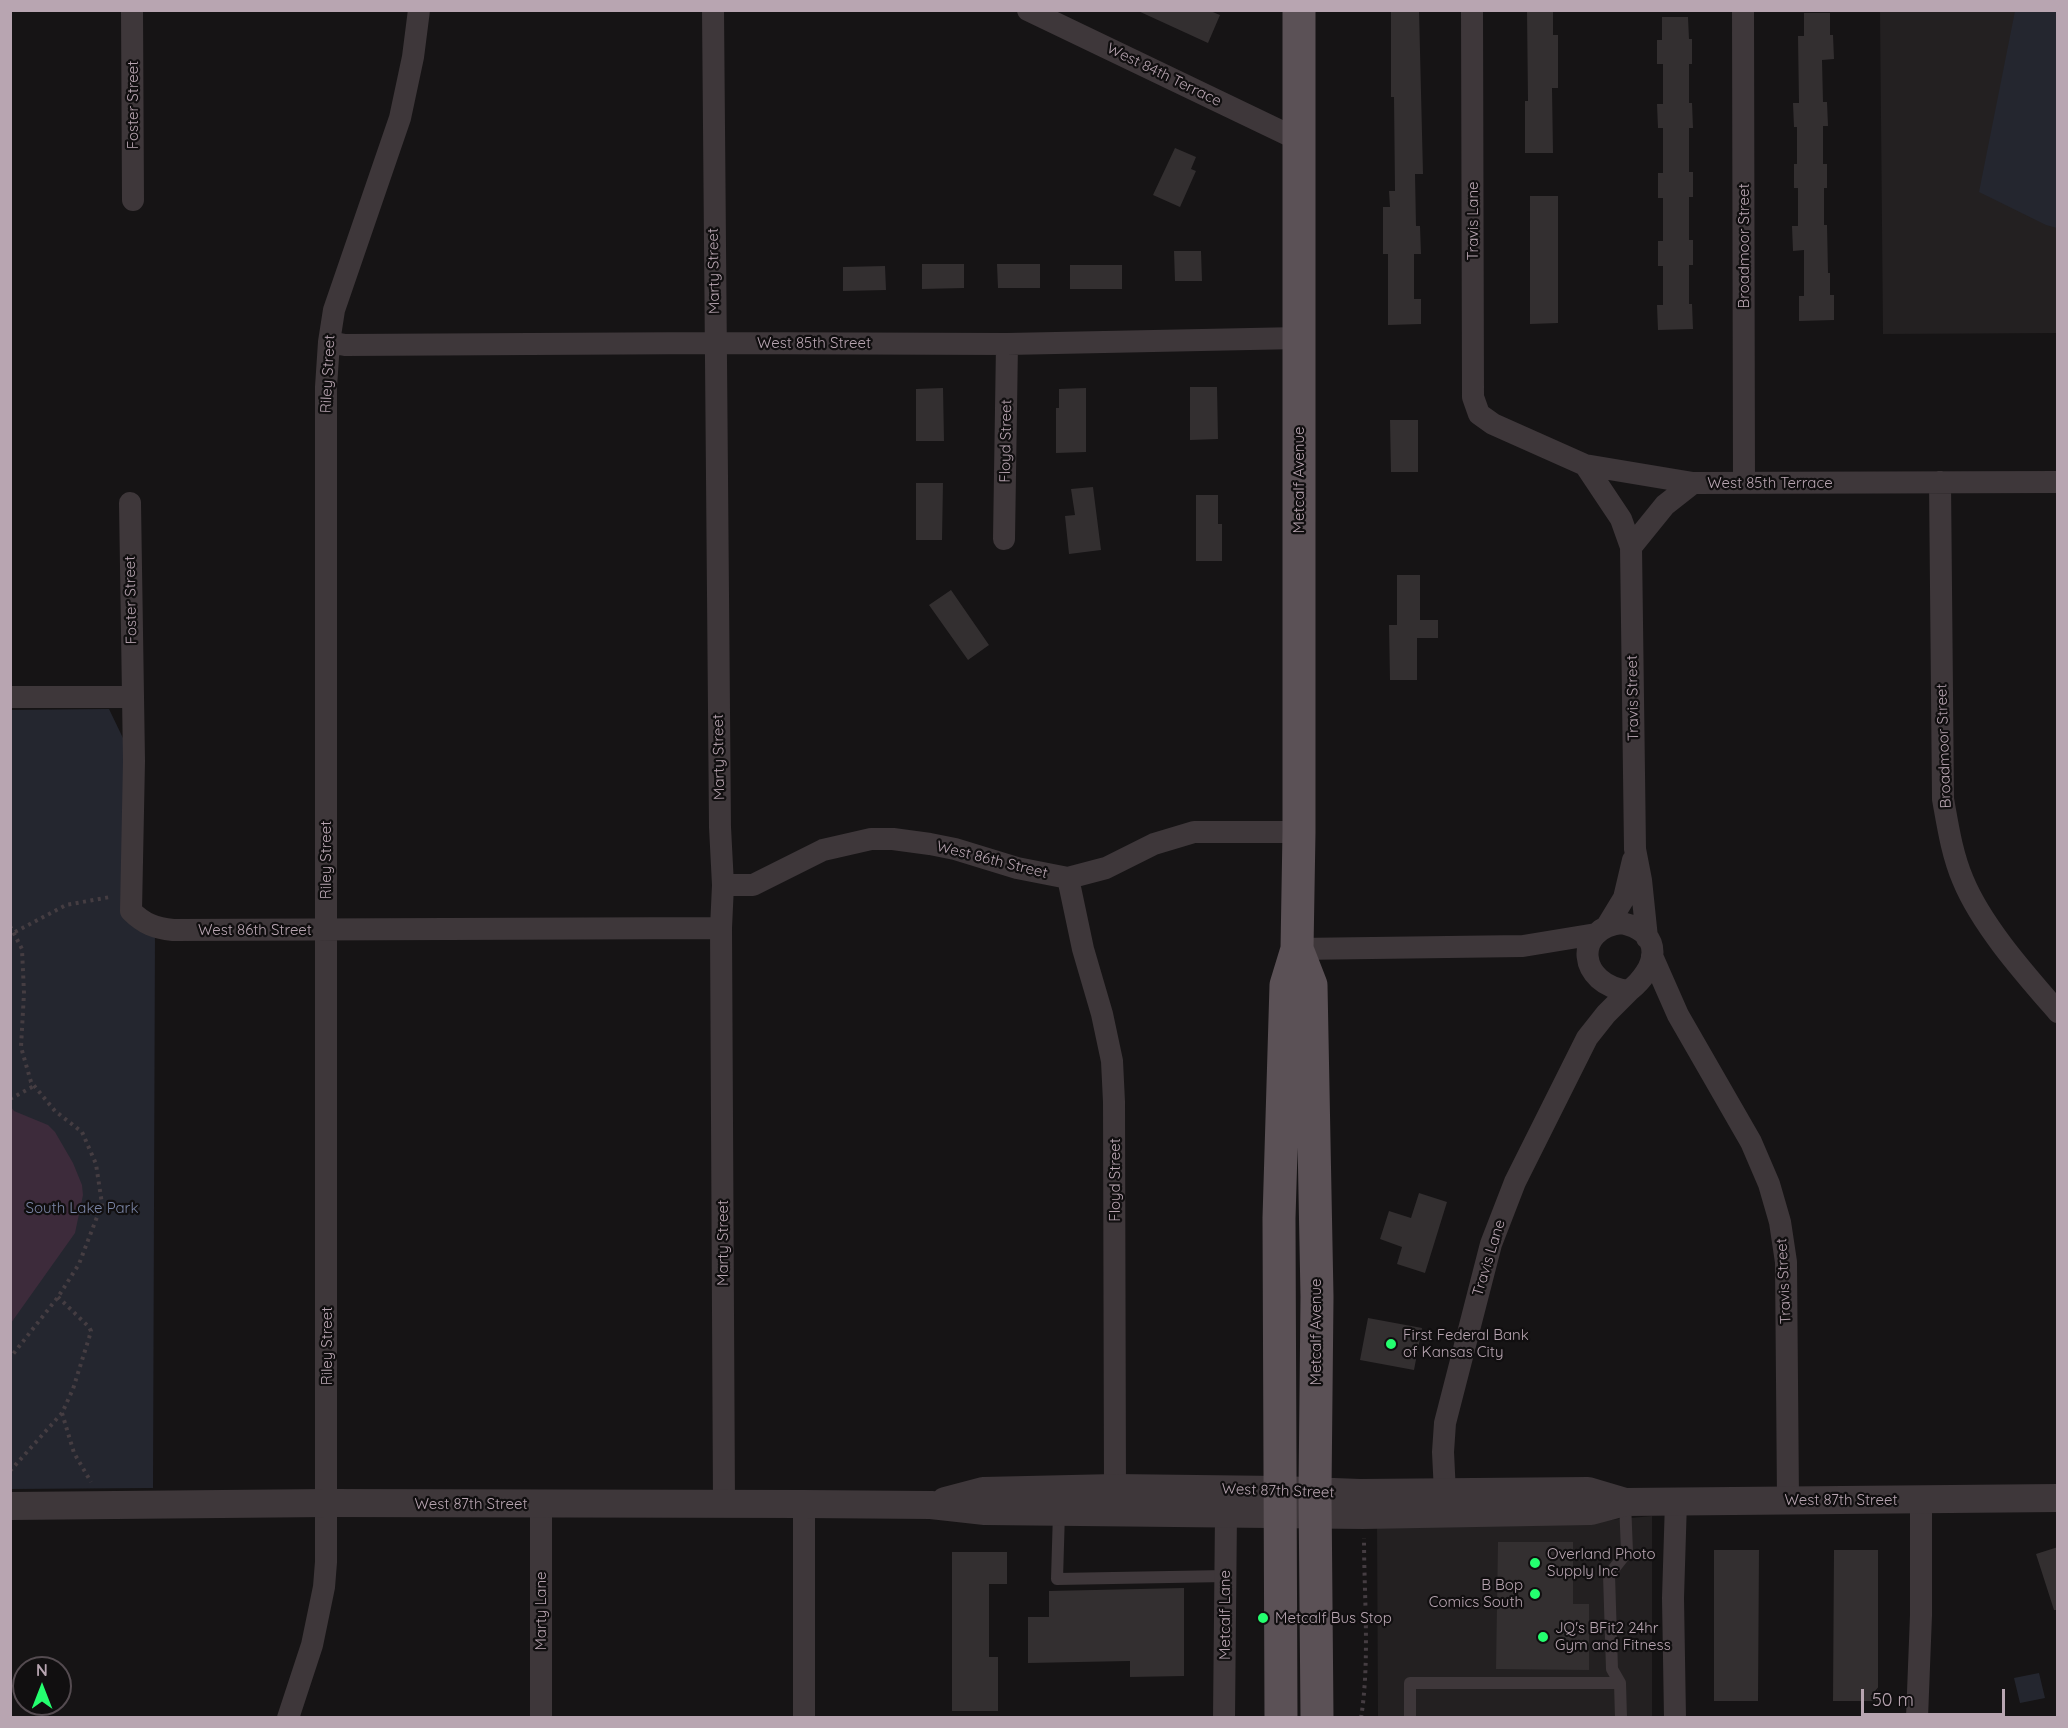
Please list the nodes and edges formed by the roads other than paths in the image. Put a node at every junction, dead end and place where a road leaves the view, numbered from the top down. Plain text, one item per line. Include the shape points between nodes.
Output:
1 (132, 10) edge
2 (419, 10) edge
3 (712, 10) edge
4 (1028, 10) edge
5 (1299, 10) edge
6 (1472, 10) edge
7 (1743, 10) edge
8 (1299, 140) junction
9 (133, 200) dead end
10 (1299, 338) junction
11 (329, 342) junction
12 (715, 343) junction
13 (1007, 344) junction
14 (1492, 424) joint
15 (1585, 465) junction
16 (1744, 482) junction
17 (1940, 482) junction
18 (2058, 482) edge
19 (1693, 483) junction
20 (130, 502) dead end
21 (1004, 539) dead end
22 (1630, 547) junction
23 (10, 697) edge
24 (132, 697) junction
25 (1299, 832) junction
26 (1635, 849) junction
27 (1068, 878) junction
28 (723, 885) junction
29 (721, 928) junction
30 (326, 930) junction
31 (1601, 930) junction
32 (1523, 946) junction
33 (1649, 947) junction
34 (1297, 950) junction
35 (1591, 969) junction
36 (1632, 989) junction
37 (2058, 1012) edge
38 (1678, 1015) junction
39 (1587, 1038) junction
40 (1115, 1488) junction
41 (1445, 1493) junction
42 (2058, 1498) edge
43 (1921, 1499) junction
44 (1788, 1500) junction
45 (1676, 1501) junction
46 (1280, 1502) junction
47 (1315, 1502) junction
48 (1625, 1502) junction
49 (327, 1503) junction
50 (724, 1504) junction
51 (804, 1504) junction
52 (541, 1505) junction
53 (931, 1505) junction
54 (10, 1506) edge
55 (1059, 1512) junction
56 (1226, 1513) junction
57 (1226, 1576) junction
58 (1620, 1683) junction
59 (288, 1718) edge
60 (541, 1718) edge
61 (804, 1718) edge
62 (1224, 1718) edge
63 (1281, 1718) edge
64 (1317, 1718) edge
65 (1410, 1718) edge
66 (1621, 1718) edge
67 (1675, 1718) edge
68 (1917, 1718) edge

1 - 9 street, Foster Street
2 - 11 street, Riley Street via 400,118 339,292
3 - 12 street, Marty Street
4 - 8 street, West 84th Terrace
5 - 8 main road, Metcalf Avenue
6 - 14 street, Travis Lane via 1473,397 1479,414
7 - 16 street, Broadmoor Street
8 - 10 main road, Metcalf Avenue
10 - 13 street, West 85th Street
10 - 25 main road, Metcalf Avenue
11 - 12 street, West 85th Street
11 - 30 street, Riley Street
12 - 13 street, West 85th Street
12 - 28 street, Marty Street
13 - 21 street, Floyd Street
14 - 15 street, West 85th Terrace
15 - 19 street, West 85th Terrace
15 - 22 street, Travis Street via 1621,519
16 - 17 street, West 85th Terrace
16 - 19 street, West 85th Terrace
17 - 18 street, West 85th Terrace
17 - 37 street, Broadmoor Street via 1943,799 1950,841 1963,880 1982,915
19 - 22 street via 1665,506
20 - 24 street, Foster Street
22 - 26 street, Travis Street
23 - 24 street
24 - 30 street, West 86th Street via 131,911 155,928 173,930
25 - 27 street, West 86th Street via 1194,832 1154,844 1106,868
25 - 34 main road, Metcalf Avenue
26 - 31 street, Travis Street via 1623,898
26 - 33 street, Travis Street
27 - 28 street, West 86th Street via 955,849 882,839 823,850 753,885
27 - 40 street, Floyd Street via 1112,1061
28 - 29 street, Marty Street
29 - 30 street, West 86th Street
29 - 50 street, Marty Street
30 - 49 street, Riley Street
31 - 32 street
31 - 33 street via 1622,923 1631,926 1640,930
31 - 35 street via 1588,951
32 - 34 street
32 - 35 street via 1568,956
33 - 36 street via 1646,975
33 - 38 street, Travis Street
34 - 46 main road, Metcalf Avenue via 1286,985 1279,1218
34 - 47 main road, Metcalf Avenue via 1311,985 1317,1297
35 - 36 street via 1608,987
35 - 39 street, Travis Lane via 1595,994
36 - 38 street, Travis Street
36 - 39 street, Travis Lane
38 - 44 street, Travis Street via 1750,1142 1769,1184 1780,1222 1786,1262
39 - 41 street, Travis Lane via 1515,1182 1491,1245 1445,1423
40 - 46 street, West 87th Street
40 - 53 street, West 87th Street via 983,1491
41 - 47 street, West 87th Street
41 - 48 street, West 87th Street via 1588,1491
42 - 43 street, West 87th Street
43 - 44 street, West 87th Street
43 - 68 street
44 - 45 street, West 87th Street
45 - 48 street, West 87th Street
45 - 67 street
46 - 47 street, West 87th Street
46 - 56 street, West 87th Street
46 - 63 main road, Metcalf Avenue
47 - 48 street, West 87th Street via 1362,1515 1591,1511
47 - 64 main road, Metcalf Avenue
48 - 58 lane via 1627,1552 1609,1575 1612,1669
49 - 52 street, West 87th Street
49 - 54 street, West 87th Street
49 - 59 street, Riley Street via 324,1587 312,1645
50 - 51 street, West 87th Street
50 - 52 street, West 87th Street
51 - 53 street, West 87th Street
51 - 61 street
52 - 60 street, Marty Lane
53 - 55 street, West 87th Street via 985,1511
55 - 56 street, West 87th Street
55 - 57 lane via 1057,1579
56 - 57 street, Metcalf Lane
57 - 62 street, Metcalf Lane
58 - 65 lane via 1410,1683
58 - 66 lane

